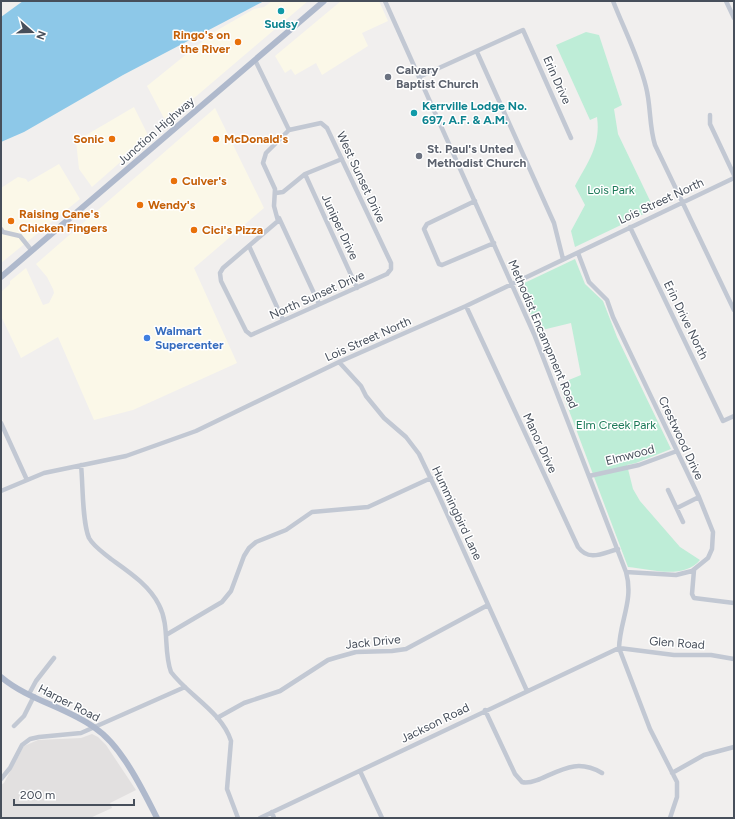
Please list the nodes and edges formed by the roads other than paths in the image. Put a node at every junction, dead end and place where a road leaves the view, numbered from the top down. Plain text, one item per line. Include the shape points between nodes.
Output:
1 (324, 1) edge
2 (385, 1) edge
3 (613, 1) edge
4 (726, 1) edge
5 (734, 18) edge
6 (477, 52) junction
7 (255, 60) junction
8 (419, 78) junction
9 (710, 115) dead end
10 (289, 130) junction
11 (571, 138) dead end
12 (342, 159) junction
13 (305, 174) junction
14 (734, 176) edge
15 (276, 193) junction
16 (476, 201) junction
17 (682, 203) junction
18 (278, 216) junction
19 (630, 227) junction
20 (1, 229) edge
21 (494, 243) junction
22 (249, 246) junction
23 (32, 251) junction
24 (578, 253) junction
25 (563, 259) junction
26 (390, 272) joint
27 (1, 277) edge
28 (513, 283) junction
29 (357, 288) junction
30 (319, 304) junction
31 (466, 306) junction
32 (734, 310) edge
33 (284, 320) junction
34 (339, 362) junction
35 (734, 416) edge
36 (1, 423) edge
37 (677, 451) junction
38 (81, 465) junction
39 (589, 476) junction
40 (431, 478) junction
41 (27, 480) junction
42 (668, 490) dead end
43 (1, 491) edge
44 (699, 497) junction
45 (677, 508) junction
46 (683, 522) dead end
47 (618, 549) junction
48 (694, 570) junction
49 (626, 572) junction
50 (734, 602) edge
51 (488, 605) junction
52 (166, 635) junction
53 (619, 648) junction
54 (54, 658) dead end
55 (734, 660) edge
56 (1, 676) edge
57 (185, 687) junction
58 (527, 691) junction
59 (31, 695) junction
60 (485, 710) junction
61 (217, 718) junction
62 (14, 726) dead end
63 (94, 727) junction
64 (734, 747) edge
65 (360, 771) junction
66 (602, 773) dead end
67 (672, 773) junction
68 (1, 779) edge
69 (272, 812) junction
70 (157, 818) edge
71 (238, 818) edge
72 (260, 818) edge
73 (274, 818) edge
74 (382, 818) edge
75 (670, 818) edge

1 - 7 main road, Junction Highway
2 - 8 street, Methodist Encampment Road
3 - 17 street via 642,75 649,100 655,145
4 - 5 street
6 - 8 street
6 - 11 street, Erin Drive via 523,30
6 - 25 street via 554,223
7 - 10 street
7 - 23 main road, Junction Highway
8 - 16 street, Methodist Encampment Road
9 - 14 street via 710,124
10 - 12 street, West Sunset Drive via 324,124
10 - 15 street via 263,159
12 - 13 street
12 - 26 street, West Sunset Drive via 391,263
13 - 15 street via 283,192
13 - 29 street, Juniper Drive
14 - 17 street, Lois Street North
15 - 18 street via 274,206
16 - 21 street, Methodist Encampment Road
16 - 21 street via 427,224 424,229 439,264 442,265
17 - 19 street, Lois Street North
17 - 32 street
18 - 22 street via 278,221
18 - 30 street
19 - 24 street, Lois Street North
19 - 35 street, Erin Drive North via 723,421
20 - 23 street via 3,232 20,236
21 - 28 street, Methodist Encampment Road
22 - 33 street
22 - 33 street, North Sunset Drive via 223,268 220,275 246,331 252,334
23 - 27 main road, Junction Highway
24 - 25 street, Lois Street North
24 - 37 street, Crestwood Drive via 590,282 607,300
25 - 28 street, Lois Street North
26 - 29 street, North Sunset Drive
28 - 31 street, Lois Street North
28 - 39 street, Methodist Encampment Road
29 - 30 street, North Sunset Drive
30 - 33 street, North Sunset Drive
31 - 34 street, Lois Street North
31 - 47 street, Manor Drive via 578,547 588,556
34 - 38 street, Lois Street North via 196,431 126,456
34 - 40 street, Hummingbird Lane via 361,386 384,418 413,445
36 - 41 street
37 - 39 street, Elmwood via 639,465
37 - 44 street, Crestwood Drive
38 - 41 street, Lois Street North via 44,473
38 - 52 street via 90,538 98,548 153,595 163,614
39 - 47 street, Methodist Encampment Road
40 - 51 street, Hummingbird Lane
40 - 52 street via 368,508 312,512 282,532 256,542 244,556 232,591 226,598
41 - 43 street, Lois Street North
42 - 45 street
44 - 45 street
44 - 48 street, Crestwood Drive via 713,532 713,541 708,558
45 - 46 street
47 - 49 street, Methodist Encampment Road
48 - 49 street, Crestwood Drive via 676,575
48 - 50 street via 694,598
49 - 53 street, Methodist Encampment Road via 630,595
51 - 58 street, Hummingbird Lane
51 - 61 street, Jack Drive via 406,649 356,652 328,660 280,691 244,703
52 - 57 street via 169,666 174,676
53 - 55 street, Glen Road via 674,655 711,655
53 - 58 street, Jackson Road
53 - 67 street, Methodist Encampment Road via 650,729
54 - 59 street via 36,681
56 - 59 main road, Harper Road
57 - 61 street
57 - 63 street
58 - 60 street, Jackson Road
59 - 62 street via 24,716
59 - 63 main road, Harper Road
60 - 65 street, Jackson Road
60 - 66 street via 515,774 522,782 532,782 573,765 593,768
61 - 71 street via 231,741 227,789
63 - 68 street via 78,734 30,739 22,745
63 - 70 main road, Harper Road via 114,745
64 - 67 street via 704,755
65 - 69 street, Jackson Road
65 - 74 street
67 - 75 street, Methodist Encampment Road via 677,782 677,798
69 - 72 street, Jackson Road
69 - 73 street

